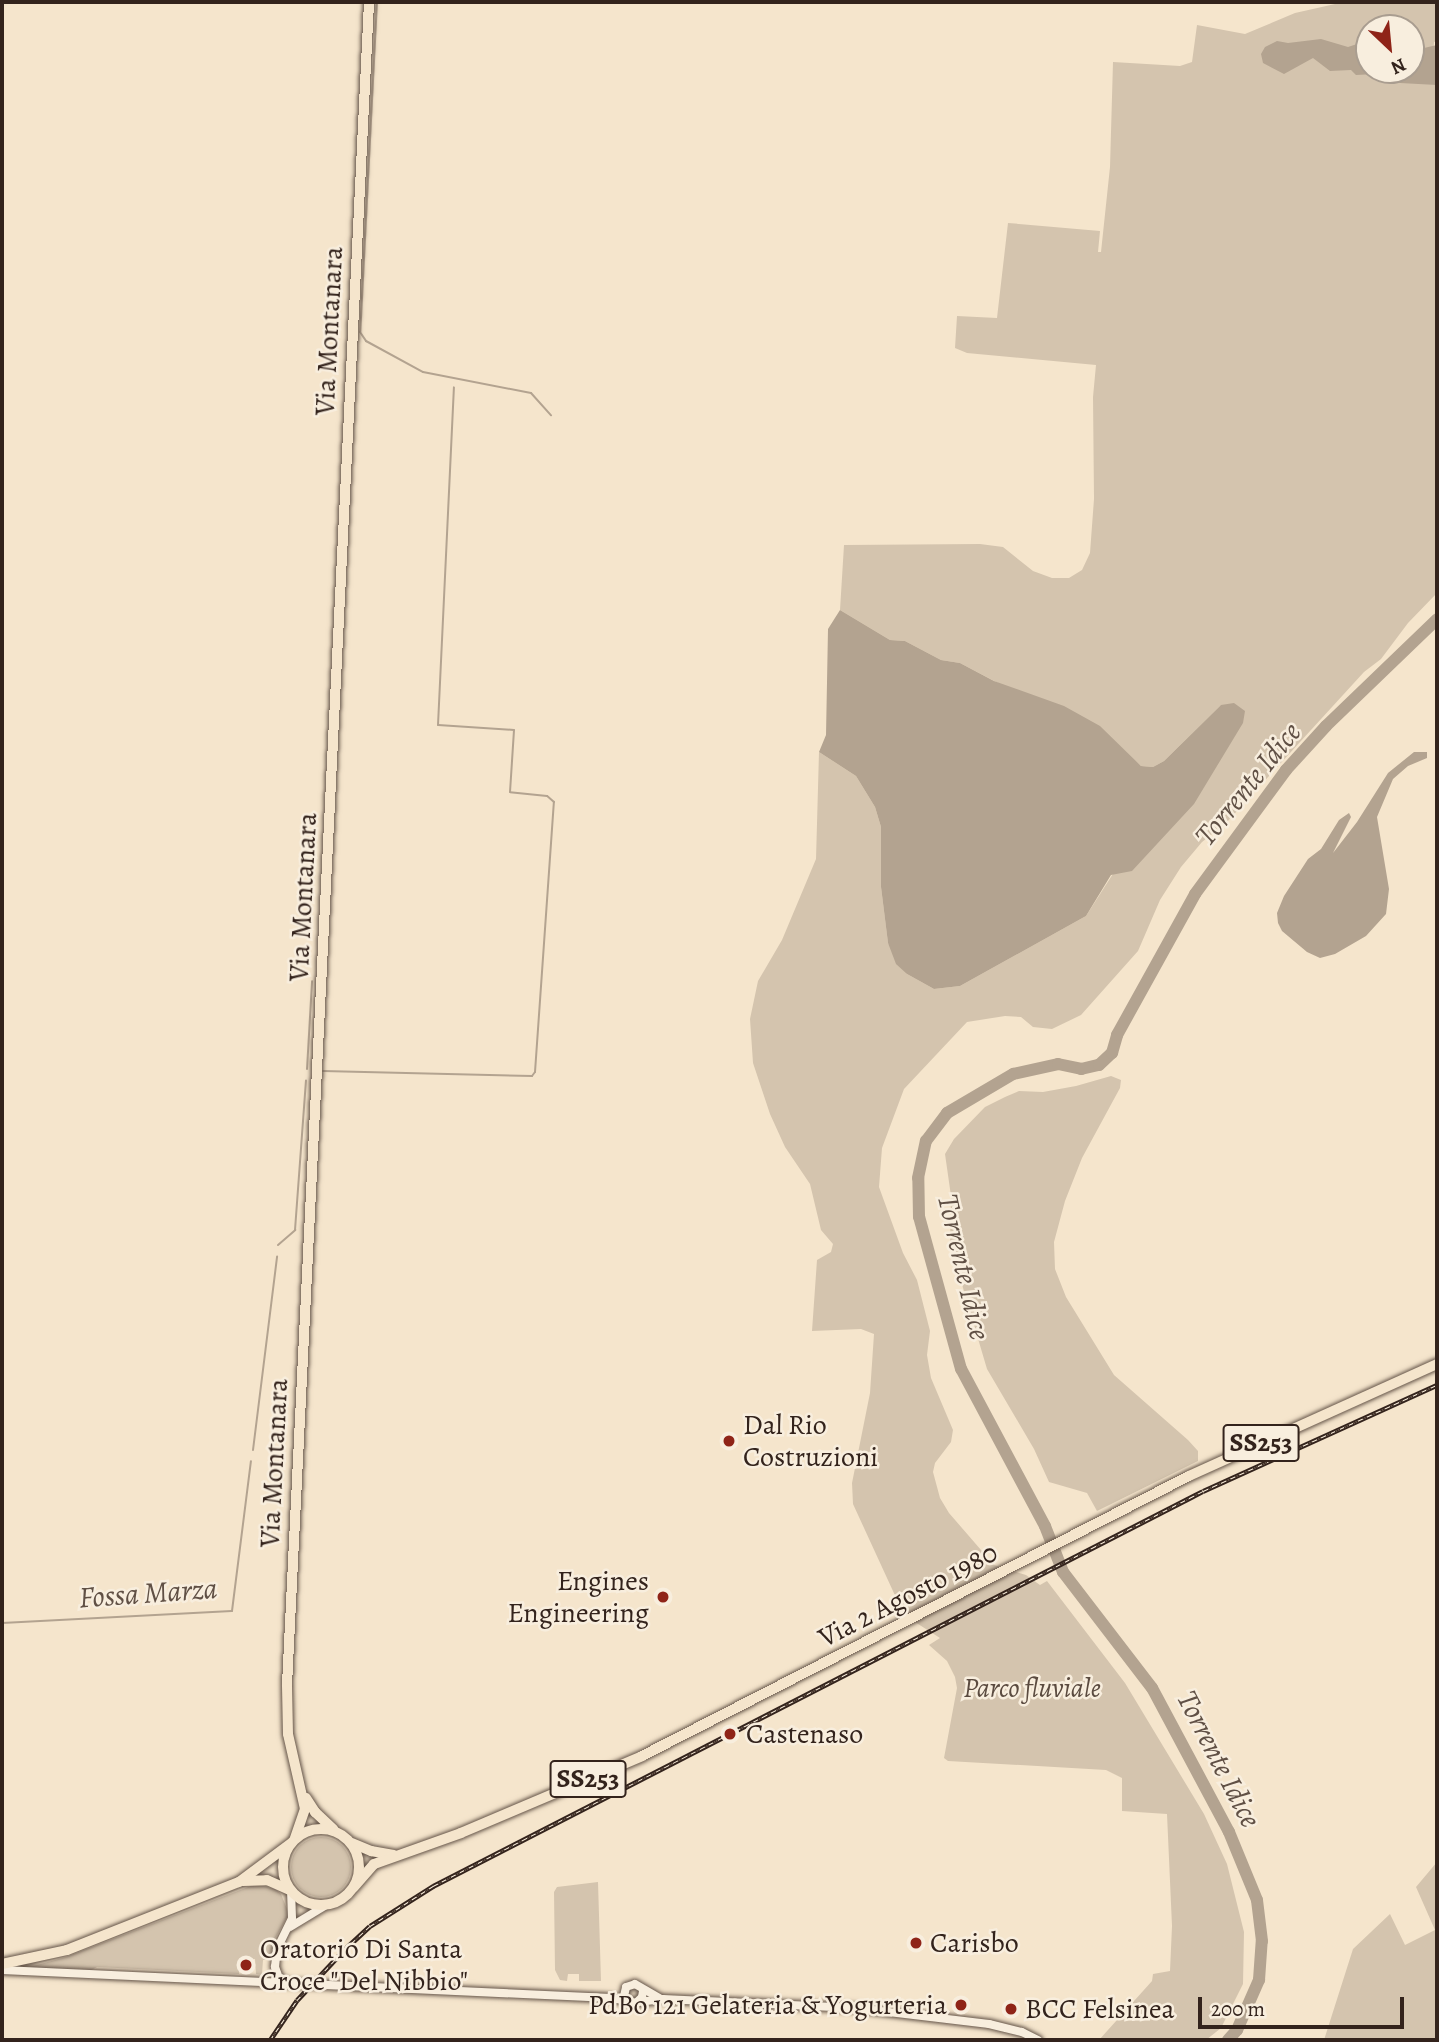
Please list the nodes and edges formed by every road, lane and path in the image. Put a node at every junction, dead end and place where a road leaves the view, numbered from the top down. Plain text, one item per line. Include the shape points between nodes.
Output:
1 (369, 2) edge
2 (1437, 1364) edge
3 (303, 1793) junction
4 (339, 1833) junction
5 (292, 1841) junction
6 (352, 1843) junction
7 (395, 1855) junction
8 (239, 1882) junction
9 (354, 1886) junction
10 (291, 1891) junction
11 (328, 1905) junction
12 (288, 1929) junction
13 (2, 1964) edge
14 (2, 1970) edge
15 (289, 1984) junction
16 (626, 1987) junction
17 (643, 1991) junction
18 (596, 1997) junction
19 (663, 1999) junction
20 (628, 2001) junction
21 (638, 2002) junction
22 (1038, 2040) edge

1 - 3 main road, Via Montanara via 287,1685 288,1734
2 - 7 main road, Via 2 Agosto 1980 / SS253 via 1189,1476 642,1756 461,1833
3 - 4 main road, Via Montanara via 324,1822
3 - 5 main road, Via Montanara via 304,1816
4 - 5 main road via 312,1829
4 - 6 main road
5 - 8 main road
5 - 10 main road via 282,1862
6 - 7 main road
6 - 9 main road via 359,1865
7 - 9 main road, Via 2 Agosto 1980 / SS253 via 374,1864
8 - 10 main road via 267,1880
8 - 13 main road via 67,1950
9 - 11 main road, SS253
10 - 11 main road via 308,1903
10 - 12 street via 294,1909
11 - 12 street
12 - 15 street via 277,1949 275,1967 279,1978
14 - 15 street
15 - 18 street
16 - 17 street via 635,1984
16 - 18 street
16 - 20 street
17 - 19 street
17 - 21 street
18 - 20 street
19 - 21 street
19 - 22 street via 895,2012 1010,2028
20 - 21 street

